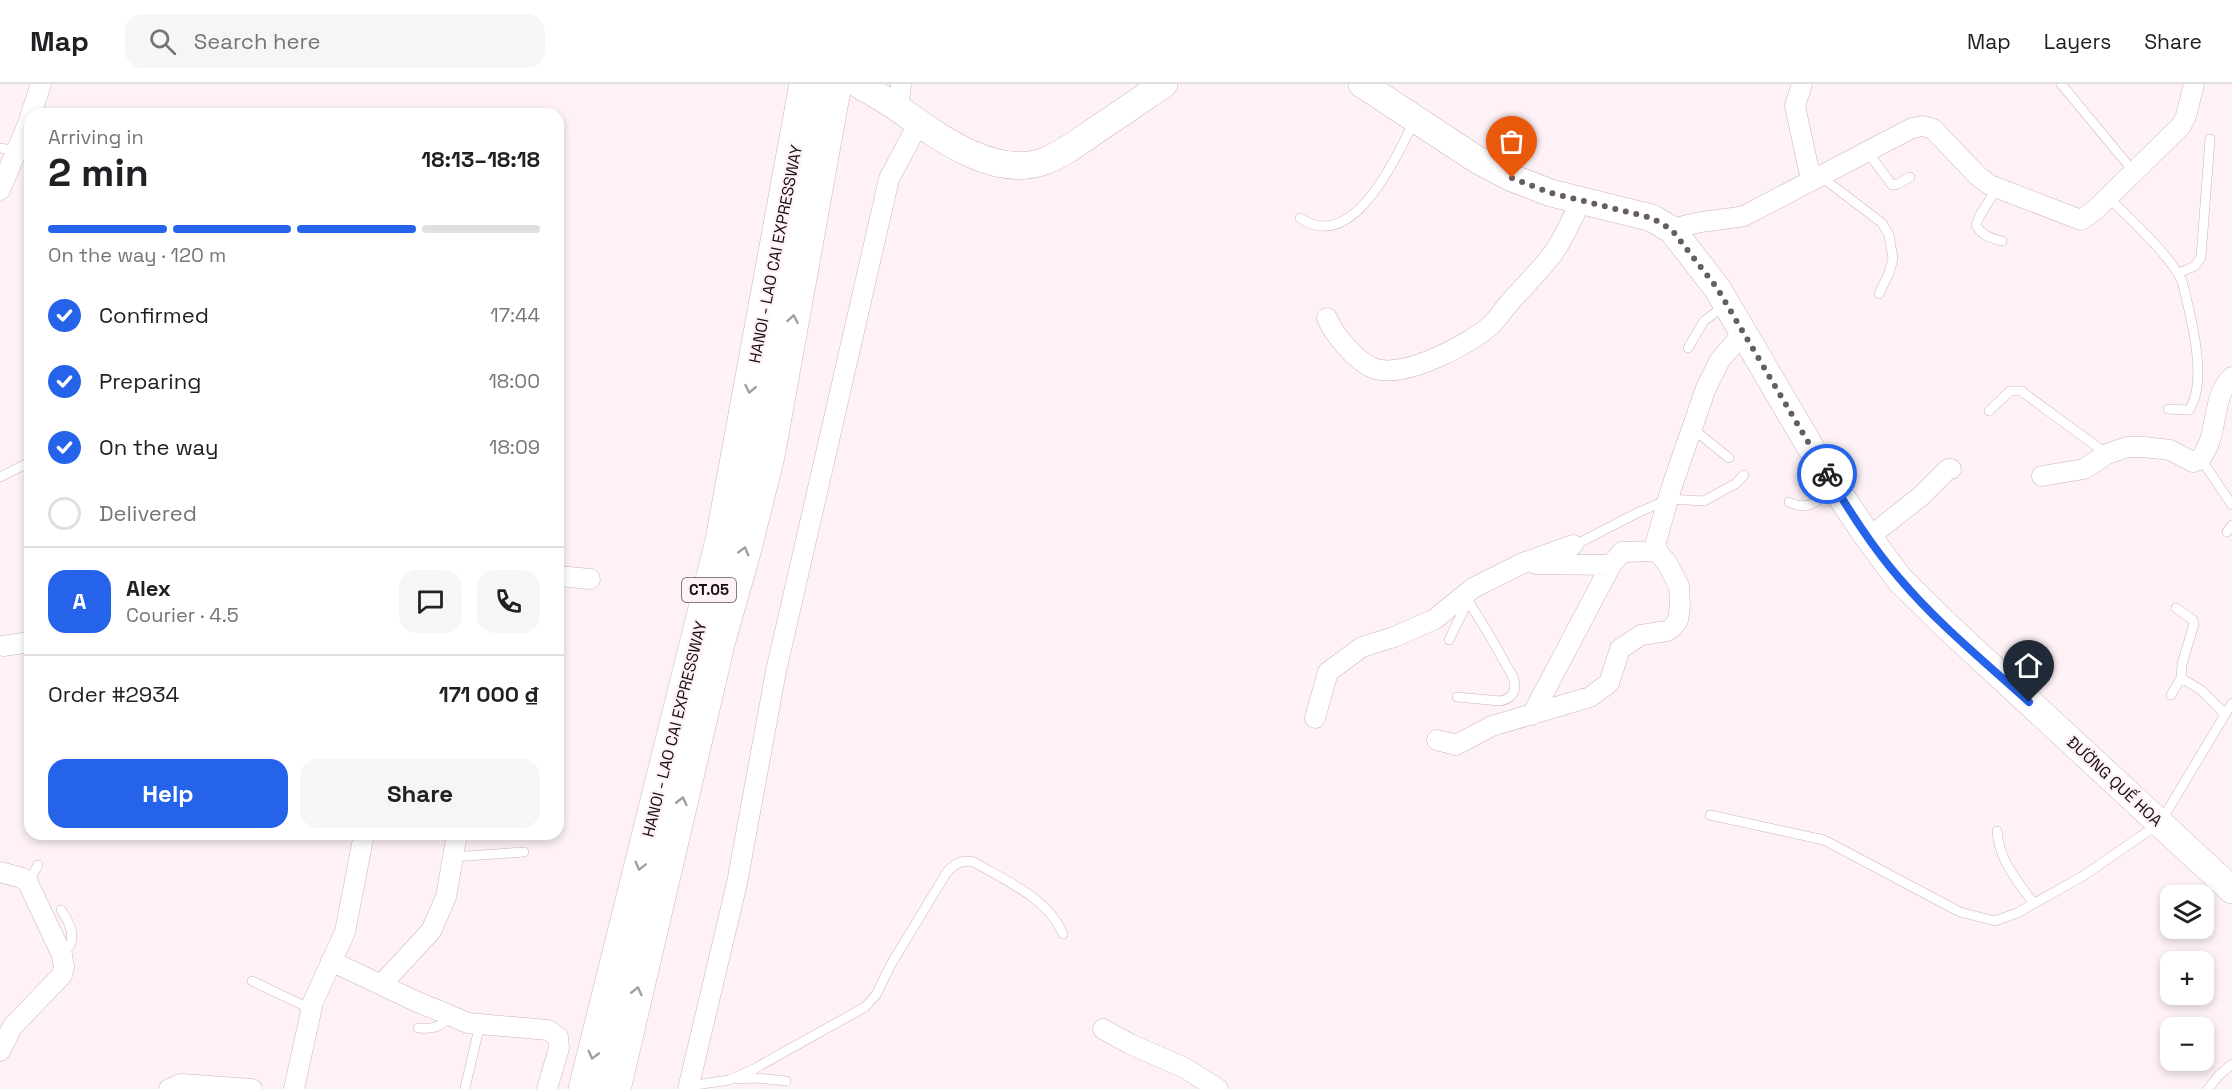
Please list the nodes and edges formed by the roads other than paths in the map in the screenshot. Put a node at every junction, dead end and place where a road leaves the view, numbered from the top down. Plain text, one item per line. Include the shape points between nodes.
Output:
1 (41, 84) edge
2 (806, 84) edge
3 (835, 84) edge
4 (1164, 84) edge
5 (1362, 84) edge
6 (2061, 84) edge
7 (2194, 84) edge
8 (860, 85) edge
9 (1796, 87) edge
10 (905, 105) edge
11 (34, 108) edge
12 (1416, 119) junction
13 (24, 129) edge
14 (2210, 139) dead end
15 (8, 149) edge
16 (1867, 151) junction
17 (2134, 172) junction
18 (1910, 177) dead end
19 (1815, 178) junction
20 (1997, 188) junction
21 (0, 190) edge
22 (2109, 197) junction
23 (1582, 199) junction
24 (1300, 218) dead end
25 (1672, 230) junction
26 (2002, 241) dead end
27 (2179, 273) junction
28 (1879, 294) dead end
29 (1726, 304) junction
30 (1327, 318) dead end
31 (1743, 333) junction
32 (1688, 348) dead end
33 (2232, 377) edge
34 (2168, 409) dead end
35 (1989, 411) dead end
36 (1693, 429) junction
37 (2107, 454) junction
38 (1729, 458) dead end
39 (2201, 459) junction
40 (24, 465) edge
41 (1951, 469) dead end
42 (1744, 475) dead end
43 (2042, 476) dead end
44 (0, 477) edge
45 (1835, 487) junction
46 (1669, 499) junction
47 (1789, 501) dead end
48 (2232, 505) edge
49 (1869, 538) junction
50 (1573, 546) junction
51 (1657, 551) junction
52 (1523, 563) junction
53 (1611, 565) junction
54 (1566, 569) junction
55 (564, 577) edge
56 (590, 579) dead end
57 (1471, 594) junction
58 (2176, 608) dead end
59 (1449, 640) dead end
60 (24, 643) edge
61 (3, 646) dead end
62 (2181, 678) junction
63 (2171, 695) dead end
64 (1457, 697) dead end
65 (2232, 703) edge
66 (2225, 714) junction
67 (1532, 715) junction
68 (1316, 718) dead end
69 (1450, 746) dead end
70 (1710, 815) dead end
71 (2160, 823) junction
72 (1997, 831) dead end
73 (363, 840) edge
74 (456, 840) edge
75 (524, 852) dead end
76 (453, 857) junction
77 (38, 865) dead end
78 (0, 872) edge
79 (28, 883) junction
80 (2232, 890) edge
81 (2034, 904) junction
82 (61, 910) dead end
83 (1063, 934) dead end
84 (428, 950) dead end
85 (62, 955) junction
86 (404, 960) junction
87 (331, 961) junction
88 (252, 981) dead end
89 (381, 985) junction
90 (311, 1009) junction
91 (449, 1015) junction
92 (480, 1024) junction
93 (418, 1028) dead end
94 (1103, 1029) dead end
95 (0, 1051) edge
96 (2232, 1064) edge
97 (729, 1080) junction
98 (786, 1081) dead end
99 (688, 1088) edge
100 (169, 1089) edge
101 (252, 1089) edge
102 (294, 1089) edge
103 (465, 1089) edge
104 (547, 1089) edge
105 (585, 1089) edge
106 (614, 1089) edge
107 (1218, 1089) edge
108 (2208, 1089) edge

1 - 11 street
2 -> 105 highway, HANOI - LAO CAI EXPRESSWAY / CT.05 via 722,540
106 -> 3 highway, HANOI - LAO CAI EXPRESSWAY / CT.05 via 719,640 768,456
4 - 10 street via 1062,153 1021,166 997,163 966,152
5 - 12 street, ĐƯỜNG QUẾ HOA
6 - 17 lane
7 - 17 street via 2181,126
8 - 10 street
9 - 19 street via 1799,133
10 - 99 street via 776,671 737,884
12 - 23 street, ĐƯỜNG QUẾ HOA via 1512,178 1551,193
12 - 24 lane via 1367,202 1340,221 1322,226
13 - 15 street
14 - 27 lane via 2201,257 2195,266
15 - 21 street
16 - 18 lane via 1892,185
16 - 19 street
16 - 20 street via 1911,128 1923,126 1933,129 1978,176
17 - 22 street
19 - 25 street via 1744,216 1693,222
19 - 28 lane via 1882,223 1889,235 1893,259
20 - 22 street via 2081,220
20 - 26 lane via 1976,225 1989,238
22 - 27 lane
23 - 25 street, ĐƯỜNG QUẾ HOA via 1652,218
23 - 30 street via 1549,259 1491,325 1457,350 1402,368 1371,368 1341,341
25 - 29 street, ĐƯỜNG QUẾ HOA
27 - 34 lane via 2197,349 2197,378 2189,410
29 - 31 street, ĐƯỜNG QUẾ HOA
29 - 32 lane via 1704,321
31 - 36 street via 1720,360
31 - 45 street, ĐƯỜNG QUẾ HOA
33 - 39 street via 2220,397 2211,440
35 - 37 lane via 2010,391 2021,391
36 - 38 lane
36 - 46 street
37 - 39 street via 2127,447 2145,447 2170,450 2193,462
37 - 43 street via 2084,469
39 - 48 lane
40 - 44 lane
41 - 49 street
42 - 46 lane via 1704,501
45 - 47 lane via 1804,507
45 - 49 street, ĐƯỜNG QUẾ HOA
46 - 50 lane
46 - 51 street
49 - 71 street, ĐƯỜNG QUẾ HOA via 1900,579 1947,626
50 - 52 street
50 - 54 lane
51 - 53 street via 1622,552
51 - 67 street via 1679,586 1680,606 1674,627 1641,635 1620,649 1609,683 1590,697
52 - 54 street
52 - 57 street
53 - 54 street
53 - 67 street
55 - 56 street
57 - 59 lane
57 - 64 lane via 1514,680 1514,688 1507,700
57 - 68 street via 1435,619 1362,647 1328,672
58 - 62 lane via 2194,624
60 - 61 street
62 - 63 lane
62 - 66 lane via 2201,690
65 - 66 lane
66 - 71 lane
67 - 69 street via 1492,726
70 - 81 lane via 1824,840 1960,912 1995,921
71 - 80 street, ĐƯỜNG QUẾ HOA
71 - 81 lane
72 - 81 lane via 2004,860
73 - 87 street via 345,932
74 - 76 street
75 - 76 lane
76 - 86 street via 446,897 431,931
77 - 79 lane
78 - 79 street
79 - 85 street
82 - 85 lane via 72,934 70,946
83 - 97 lane via 1051,912 1031,897 974,862 955,865 947,872 876,995 865,1007
84 - 86 lane
85 - 95 street via 62,975 13,1026
86 - 89 street
87 - 89 street
87 - 90 street
88 - 90 lane
89 - 91 street
90 - 102 street
91 - 92 street
91 - 93 lane via 436,1028
92 - 103 lane
92 - 104 street via 548,1030 558,1037 559,1048
94 - 107 street via 1185,1068
96 - 108 lane
97 - 98 lane
97 - 99 lane
100 - 101 street via 181,1084

